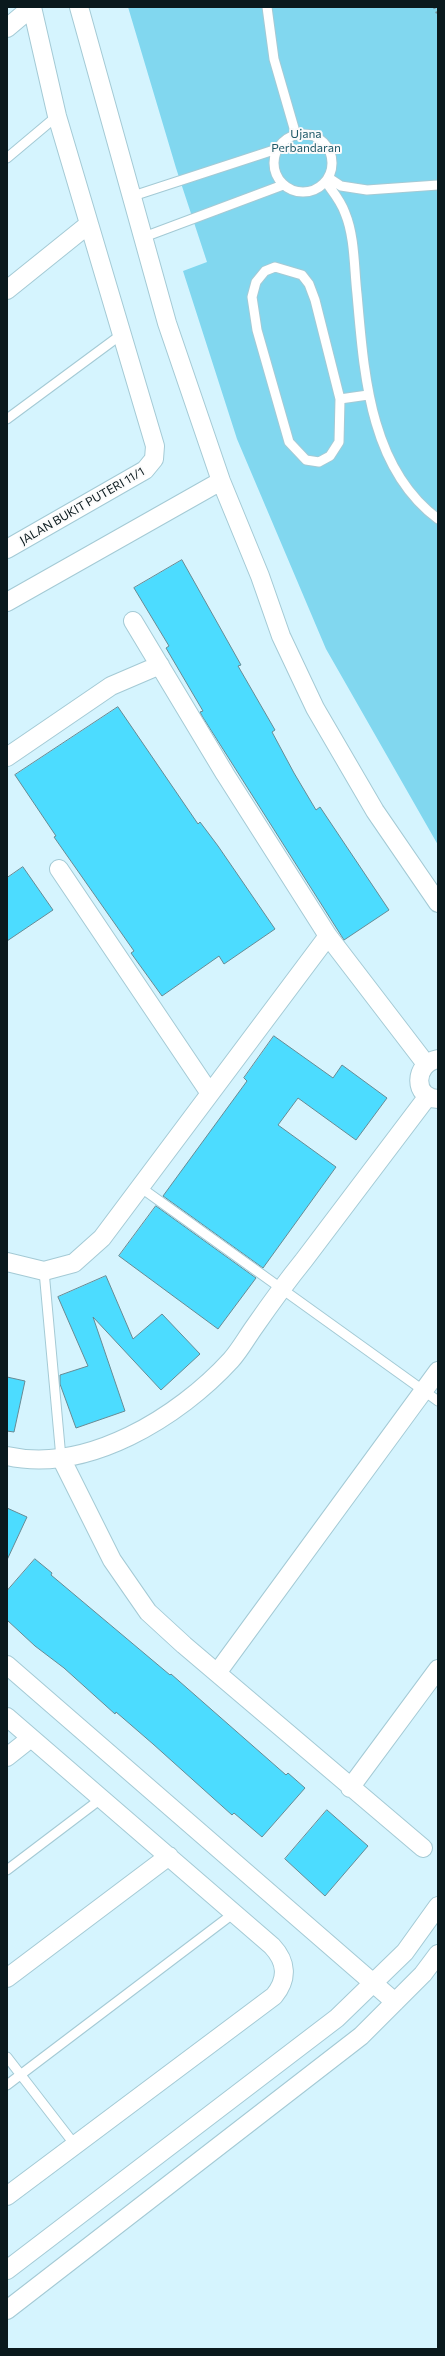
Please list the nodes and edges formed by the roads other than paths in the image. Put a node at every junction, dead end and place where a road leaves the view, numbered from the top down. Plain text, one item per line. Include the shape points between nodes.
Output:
1 (32, 7) edge
2 (79, 7) edge
3 (267, 7) edge
4 (7, 28) edge
5 (57, 116) junction
6 (296, 135) junction
7 (277, 149) junction
8 (7, 158) edge
9 (327, 180) junction
10 (283, 185) junction
11 (438, 185) edge
12 (133, 196) junction
13 (90, 224) junction
14 (144, 237) junction
15 (7, 290) edge
16 (122, 334) junction
17 (368, 395) junction
18 (340, 399) junction
19 (7, 419) edge
20 (221, 482) junction
21 (438, 519) edge
22 (7, 549) edge
23 (7, 602) edge
24 (134, 621) dead end
25 (160, 665) junction
26 (7, 757) edge
27 (59, 869) dead end
28 (438, 903) edge
29 (328, 936) junction
30 (432, 1061) edge
31 (209, 1092) junction
32 (433, 1098) edge
33 (140, 1187) junction
34 (7, 1262) edge
35 (44, 1271) junction
36 (282, 1288) junction
37 (438, 1371) edge
38 (431, 1396) edge
39 (7, 1456) edge
40 (61, 1458) junction
41 (7, 1665) edge
42 (438, 1669) edge
43 (217, 1673) junction
44 (7, 1717) edge
45 (31, 1738) junction
46 (7, 1757) edge
47 (350, 1788) junction
48 (102, 1798) junction
49 (423, 1848) dead end
50 (169, 1856) junction
51 (7, 1870) edge
52 (438, 1906) edge
53 (234, 1913) junction
54 (438, 1954) edge
55 (7, 1978) edge
56 (374, 1983) junction
57 (395, 2002) junction
58 (7, 2057) edge
59 (21, 2074) junction
60 (7, 2085) edge
61 (75, 2145) junction
62 (7, 2196) edge
63 (7, 2270) edge
64 (7, 2310) edge

1 - 4 street
1 - 5 street
2 - 12 street
3 - 6 lane via 274,59
5 - 8 lane
5 - 13 street
6 - 7 lane via 285,140
6 - 9 lane via 307,134 318,138 326,145 331,155 332,167
7 - 10 lane via 274,162 276,175
7 - 12 lane
9 - 10 lane via 316,190 305,193 293,191
9 - 11 lane via 341,186 368,190
9 - 17 lane via 346,214
10 - 14 lane
12 - 14 street
13 - 15 street
13 - 16 street
14 - 20 street via 167,323
16 - 19 lane
16 - 22 street, JALAN BUKIT PUTERI 11/1 via 155,446 154,459 145,470
17 - 18 lane
17 - 21 lane via 381,438 396,471 413,496
18 - 18 lane via 309,284 302,275 288,270 275,267 265,271 256,282 252,297 256,330 289,442 306,460 319,462 330,456 339,442
20 - 23 street
20 - 28 street via 260,576 281,636 315,708 375,811
24 - 25 street
25 - 26 street via 111,686
25 - 29 street via 225,774
27 - 31 street
29 - 30 street
29 - 31 street
30 - 32 street via 419,1074 419,1081 424,1092
31 - 33 street
32 - 36 street
33 - 35 street via 102,1238 74,1263
33 - 36 lane
34 - 35 street
35 - 40 lane
36 - 38 lane
36 - 40 street via 232,1359 198,1393 155,1424 116,1442
37 - 38 street
38 - 43 street
39 - 40 street
40 - 43 street via 112,1560 148,1612
41 - 56 street
42 - 47 street
43 - 47 street
44 - 45 street
45 - 46 street
45 - 48 street
47 - 49 street
48 - 50 street
48 - 51 lane
50 - 53 street
50 - 55 street
52 - 56 street via 405,1952
53 - 59 lane
53 - 61 street via 283,1959 284,1976 278,1990
54 - 57 street via 423,1974
56 - 57 street
56 - 63 street via 337,2018
57 - 64 street via 361,2036
58 - 59 lane
59 - 60 lane
59 - 61 lane
61 - 62 street

